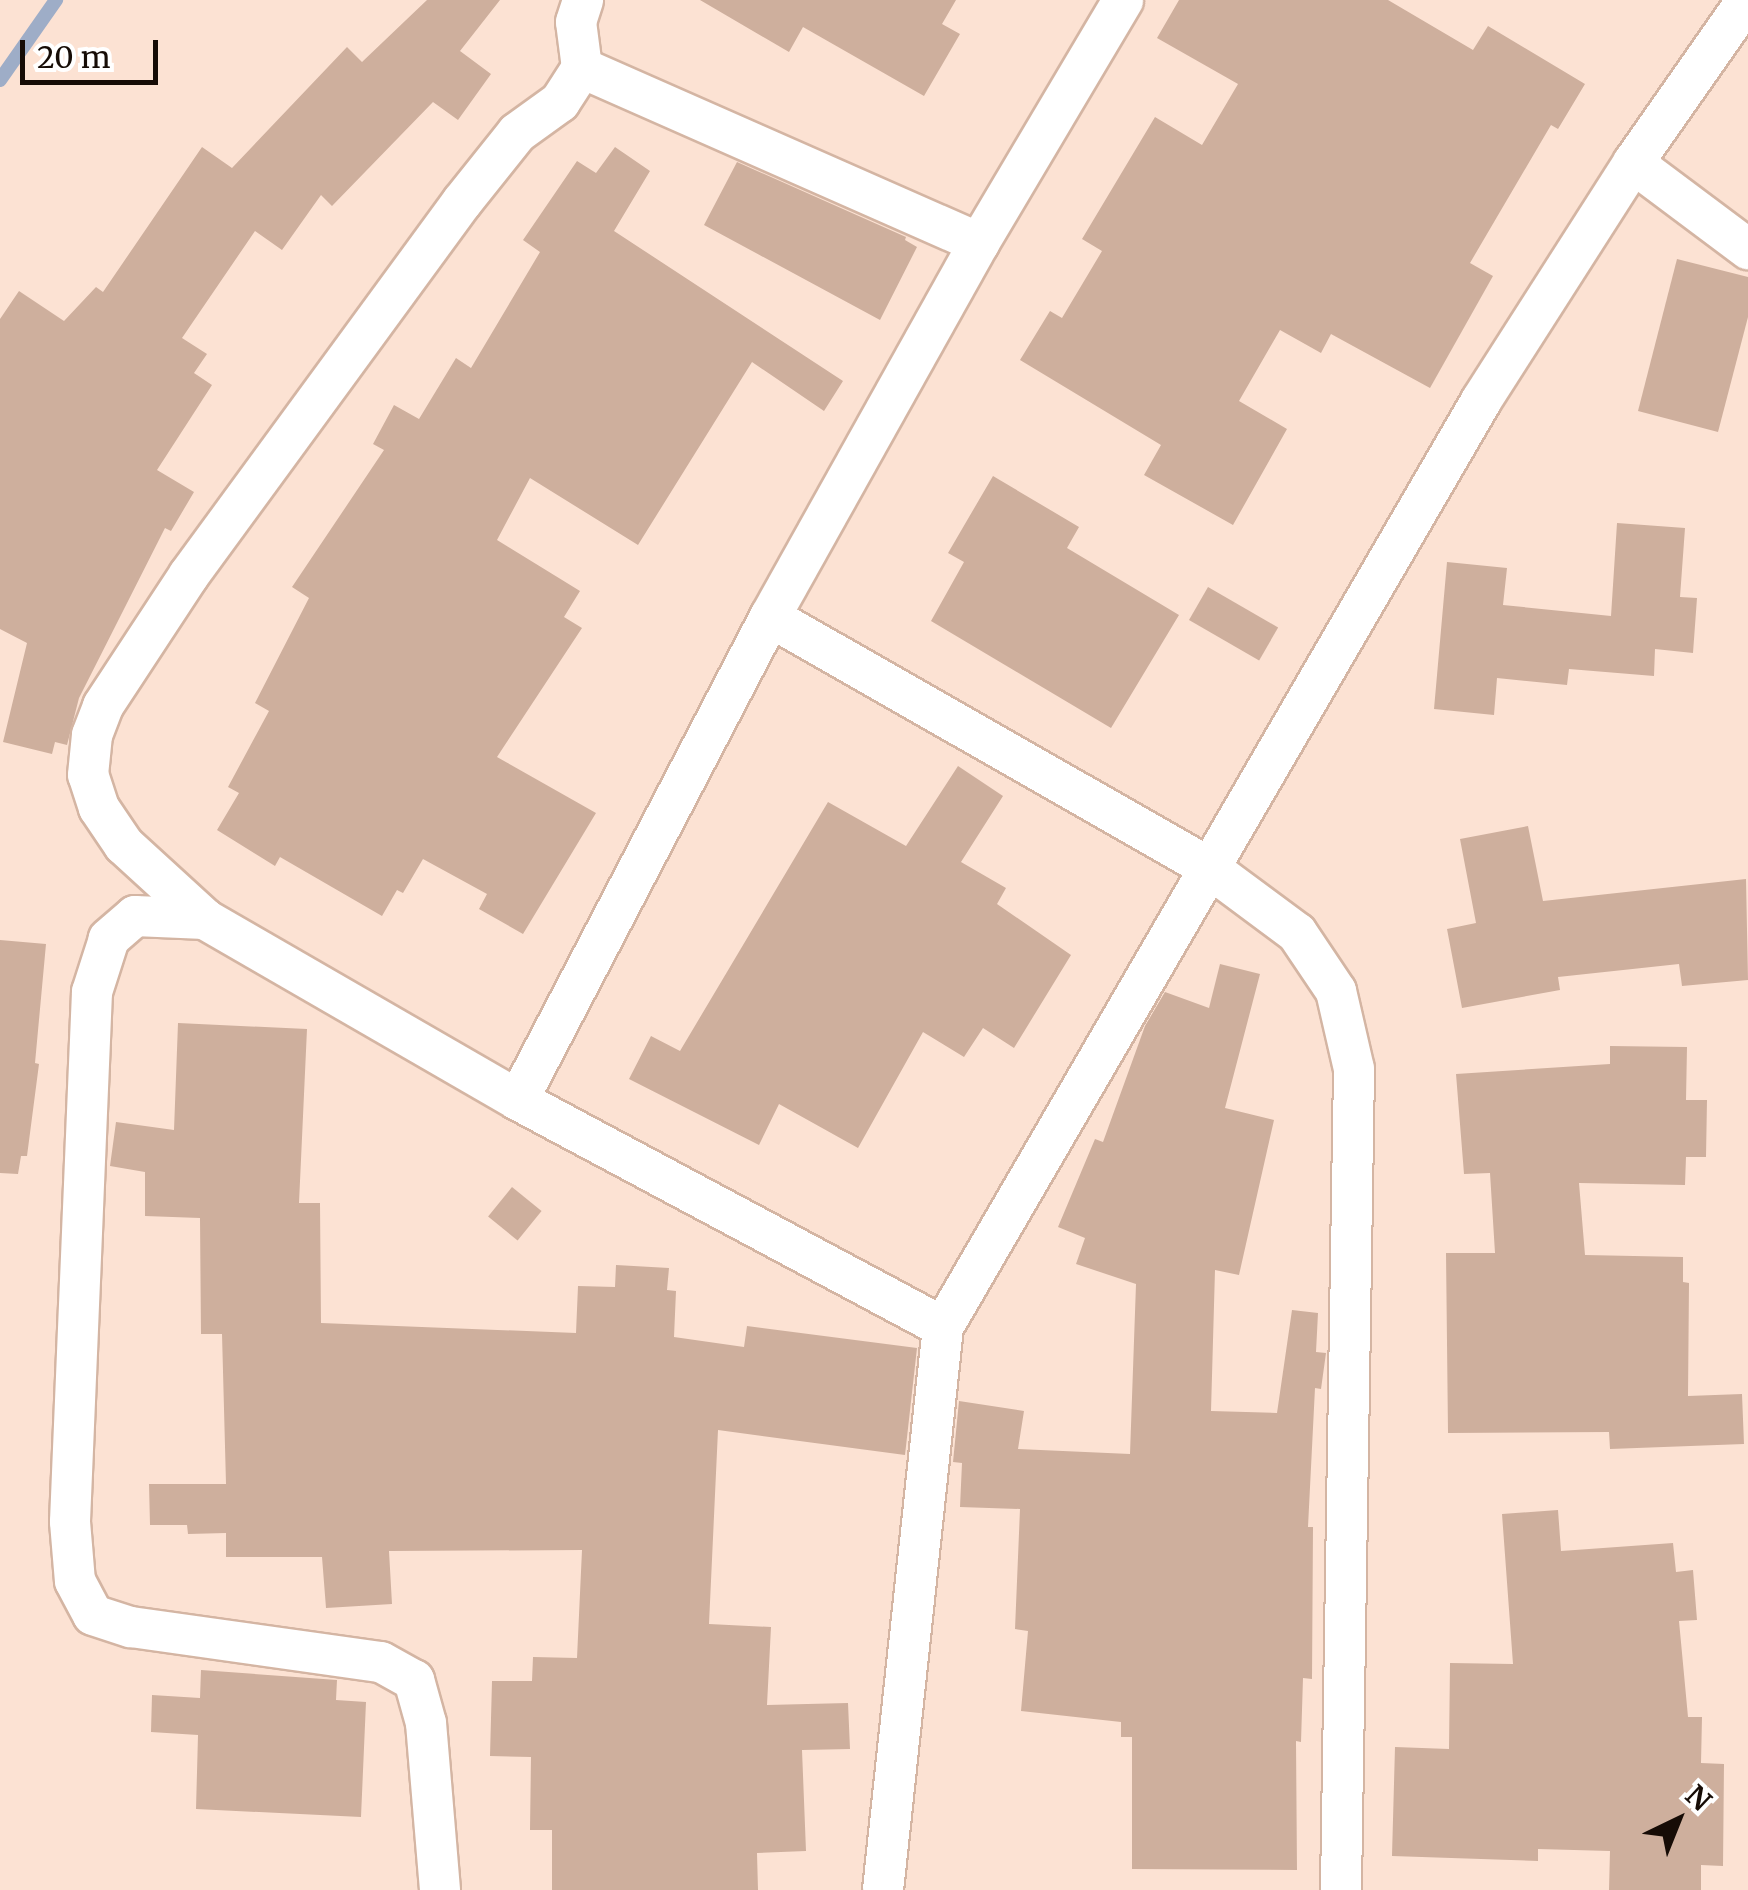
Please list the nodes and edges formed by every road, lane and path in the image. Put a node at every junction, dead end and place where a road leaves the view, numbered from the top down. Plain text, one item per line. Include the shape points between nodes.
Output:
1 (583, 0) edge
2 (1123, 0) edge
3 (1747, 0) edge
4 (582, 68) junction
5 (1633, 164) junction
6 (979, 243) junction
7 (1748, 248) edge
8 (770, 617) junction
9 (1208, 867) junction
10 (205, 919) junction
11 (518, 1100) junction
12 (943, 1327) junction
13 (440, 1890) edge
14 (883, 1890) edge
15 (1341, 1890) edge

1 - 4 street via 576,22
2 - 6 street
3 - 5 street
4 - 6 street
4 - 10 street via 560,102 517,134 462,202 189,574 103,706 88,775 99,808 124,846
5 - 7 street
5 - 9 street via 1481,401
6 - 8 street
8 - 9 street
8 - 11 street
9 - 12 street
9 - 15 street via 1297,934 1336,991 1354,1069
10 - 11 street
10 - 13 street via 135,916 108,940 92,992 70,1522 75,1582 93,1615 132,1627 381,1662 414,1680 426,1723
11 - 12 street
12 - 14 street

